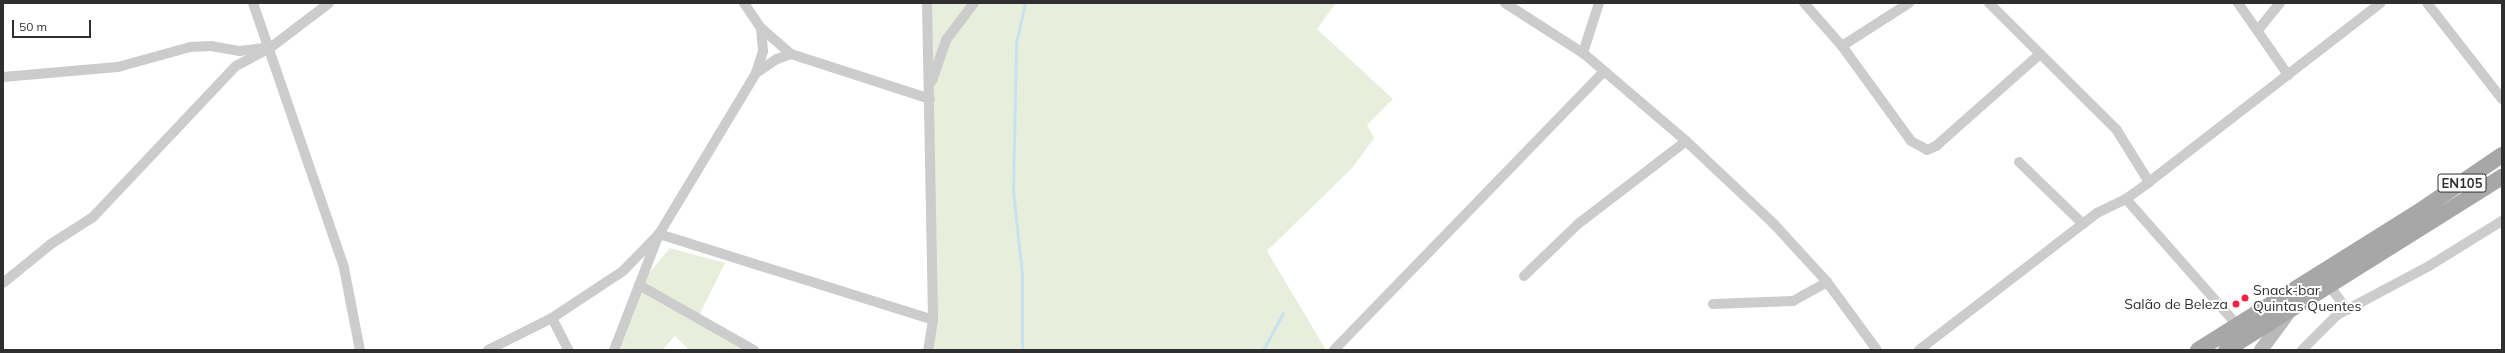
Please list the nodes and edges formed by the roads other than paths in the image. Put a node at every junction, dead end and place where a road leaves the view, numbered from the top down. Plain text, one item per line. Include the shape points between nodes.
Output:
1 (253, 3) edge
2 (329, 3) edge
3 (744, 3) edge
4 (974, 3) edge
5 (1505, 3) edge
6 (1599, 3) edge
7 (1804, 3) edge
8 (1909, 3) edge
9 (1989, 3) edge
10 (2238, 3) edge
11 (2280, 3) edge
12 (2381, 3) edge
13 (2427, 3) edge
14 (924, 4) edge
15 (761, 28) junction
16 (2258, 30) junction
17 (1842, 46) junction
18 (270, 48) junction
19 (1583, 53) junction
20 (791, 54) junction
21 (2040, 54) junction
22 (1604, 71) junction
23 (756, 73) junction
24 (2288, 75) junction
25 (3, 77) edge
26 (930, 87) junction
27 (930, 99) junction
28 (2502, 99) edge
29 (1686, 141) junction
30 (2502, 155) edge
31 (2019, 162) dead end
32 (2502, 176) edge
33 (2149, 182) junction
34 (2126, 199) junction
35 (2502, 221) edge
36 (2083, 224) junction
37 (659, 234) junction
38 (1524, 276) dead end
39 (1827, 282) junction
40 (3, 283) edge
41 (639, 285) junction
42 (2329, 285) junction
43 (1713, 304) dead end
44 (2292, 308) junction
45 (2347, 310) junction
46 (552, 318) junction
47 (933, 320) junction
48 (2237, 326) junction
49 (360, 350) edge
50 (488, 350) edge
51 (568, 350) edge
52 (614, 350) edge
53 (754, 350) edge
54 (928, 350) edge
55 (1334, 350) edge
56 (1877, 350) edge
57 (1919, 350) edge
58 (2198, 350) edge
59 (2226, 350) edge
60 (2260, 350) edge
61 (2302, 350) edge

1 - 18 street
2 - 18 street
3 - 15 street
4 - 26 street via 946,40
5 - 19 street
6 - 19 street
7 - 17 street
8 - 17 street
9 - 21 street
10 - 16 street
11 - 16 street
12 - 24 street
13 - 28 street
14 - 26 street
15 - 20 street
15 - 23 street via 763,51
16 - 24 street
17 - 21 street via 1911,142 1927,150 1936,146
18 - 25 street via 239,51 212,46 190,47 118,66
18 - 40 street via 236,66 93,217 51,244
18 - 49 street via 344,268
19 - 22 street
20 - 23 street via 777,59
20 - 27 street
21 - 33 street via 2116,129
22 - 29 street
22 - 55 street
23 - 37 street
24 - 33 street
26 - 27 street
27 - 47 street
29 - 38 street via 1578,224
29 - 39 street via 1773,223
30 - 48 main road, EN105 via 2421,210
31 - 36 street
32 - 42 main road, EN105
33 - 34 street
34 - 36 street via 2114,203
34 - 48 street
35 - 45 street
36 - 57 street
37 - 41 street
37 - 46 street via 623,271
37 - 47 street
39 - 43 street via 1793,301
39 - 56 street
41 - 52 street
41 - 53 street
42 - 44 main road, EN105
42 - 45 street
44 - 59 main road, EN105
44 - 60 main road
45 - 61 street via 2337,315
46 - 50 street
46 - 51 street
47 - 54 street
48 - 58 main road, EN105

